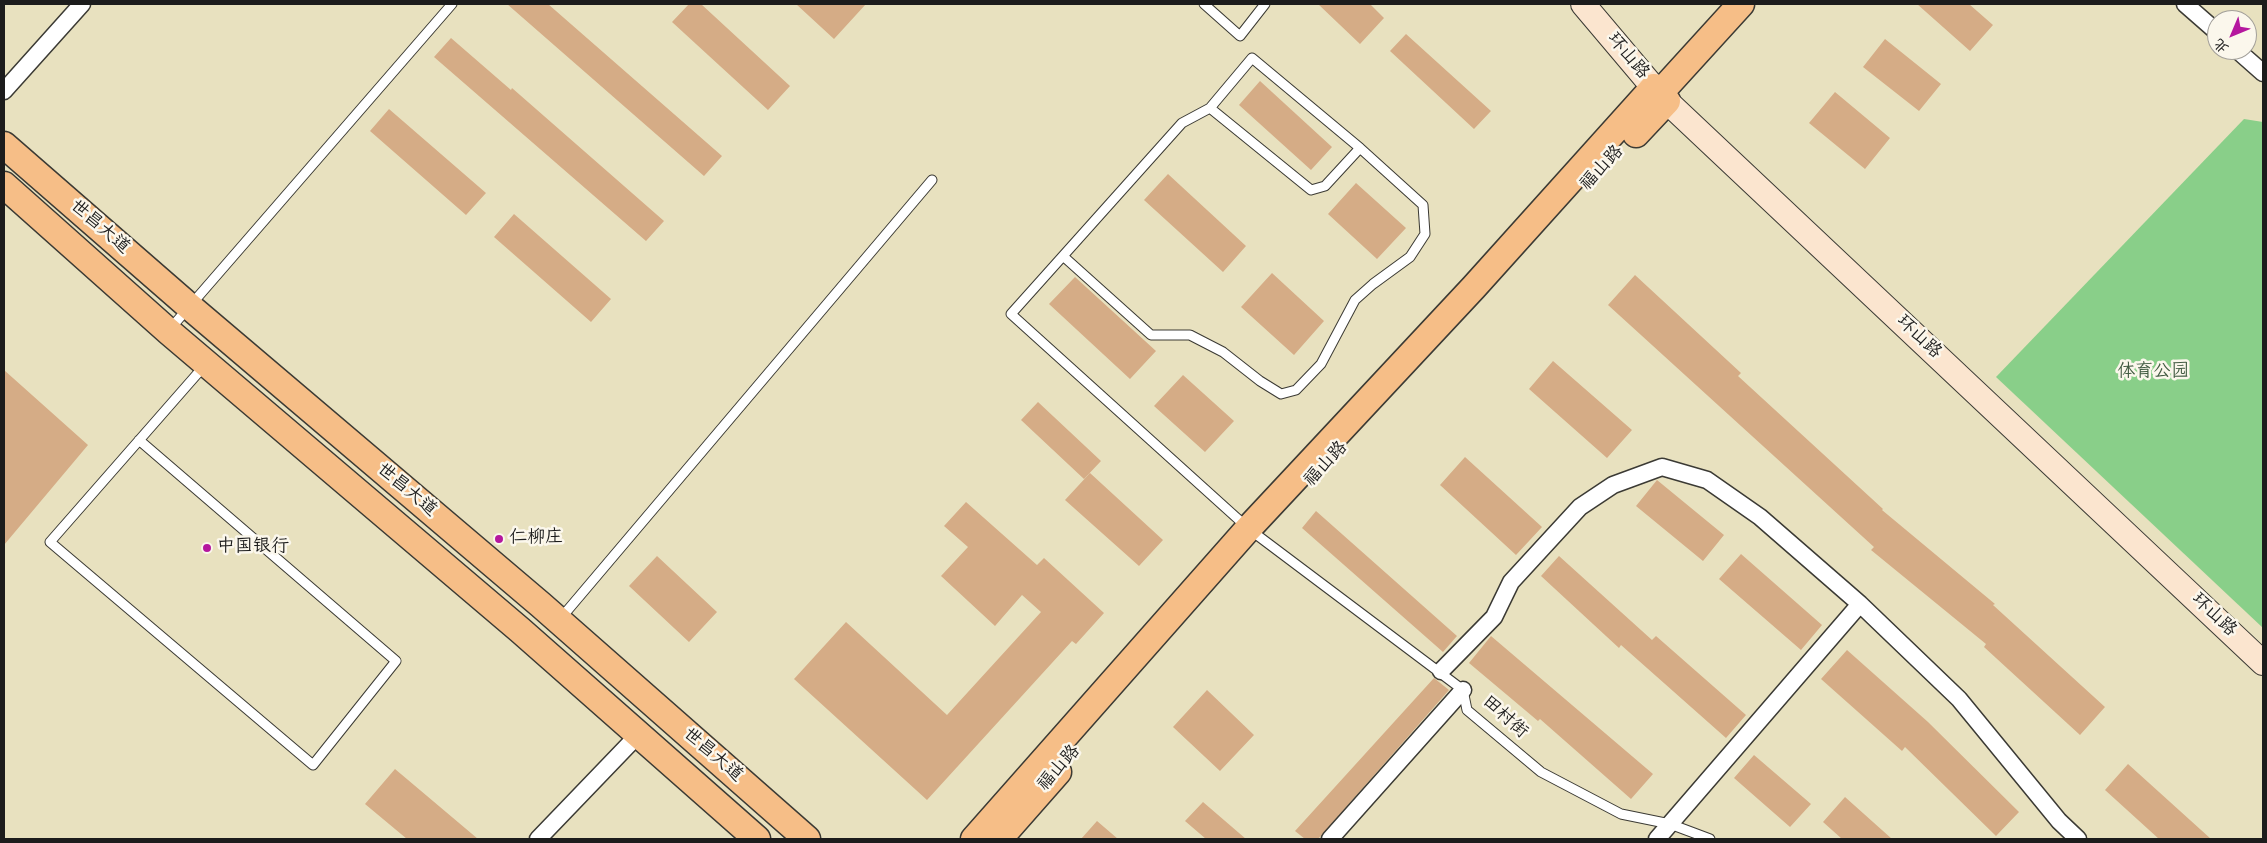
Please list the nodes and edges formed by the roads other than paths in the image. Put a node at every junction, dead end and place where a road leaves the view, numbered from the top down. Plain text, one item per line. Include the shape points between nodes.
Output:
1 (82, 4) edge
2 (452, 4) edge
3 (1204, 4) edge
4 (1265, 4) edge
5 (1582, 4) edge
6 (1741, 4) edge
7 (2185, 4) edge
8 (2207, 23) edge
9 (2248, 60) edge
10 (2263, 74) edge
11 (4, 91) edge
12 (1660, 94) junction
13 (1210, 108) junction
14 (4, 145) edge
15 (1360, 148) junction
16 (932, 180) dead end
17 (4, 185) edge
18 (1063, 256) junction
19 (190, 307) junction
20 (168, 331) junction
21 (206, 363) junction
22 (139, 440) junction
23 (1255, 532) junction
24 (1860, 604) junction
25 (559, 620) junction
26 (2263, 663) edge
27 (1441, 671) junction
28 (1463, 690) junction
29 (638, 735) junction
30 (1670, 824) junction
31 (984, 838) edge
32 (538, 839) edge
33 (757, 839) edge
34 (807, 839) edge
35 (1330, 839) edge
36 (1657, 839) edge
37 (1710, 839) edge
38 (2078, 839) edge

1 - 11 street
2 - 19 lane
3 - 4 lane via 1240,36
5 - 12 main road, 环山路
6 - 12 main road
7 - 8 street
9 - 10 street
12 - 23 main road via 1474,287
12 - 26 main road, 环山路
13 - 15 lane via 1310,190 1325,186
13 - 15 lane via 1252,58
13 - 18 lane via 1182,123
14 - 19 main road, 世昌大道
15 - 18 lane via 1423,205 1425,234 1410,257 1355,300 1320,364 1296,390 1281,394 1260,382 1223,352 1190,335 1150,335
16 - 25 lane
17 - 20 main road, 世昌大道
18 - 23 lane, 田村街 via 1011,314
19 - 20 lane
19 - 25 main road, 世昌大道
20 - 21 main road, 世昌大道
21 - 22 lane
21 - 29 main road, 世昌大道 via 520,630
22 - 22 lane via 50,542 313,765 396,661
23 - 27 lane, 田村街
23 - 31 main road
24 - 27 street via 1760,517 1707,480 1662,467 1613,484 1580,507 1511,582 1494,617
24 - 30 street
24 - 38 street via 1959,699 2059,821
25 - 34 main road, 世昌大道
27 - 28 lane, 田村街
28 - 30 lane, 田村街 via 1467,710 1541,772 1621,814
28 - 35 street
29 - 32 street
29 - 33 main road, 世昌大道
30 - 36 street
30 - 37 lane, 田村街

